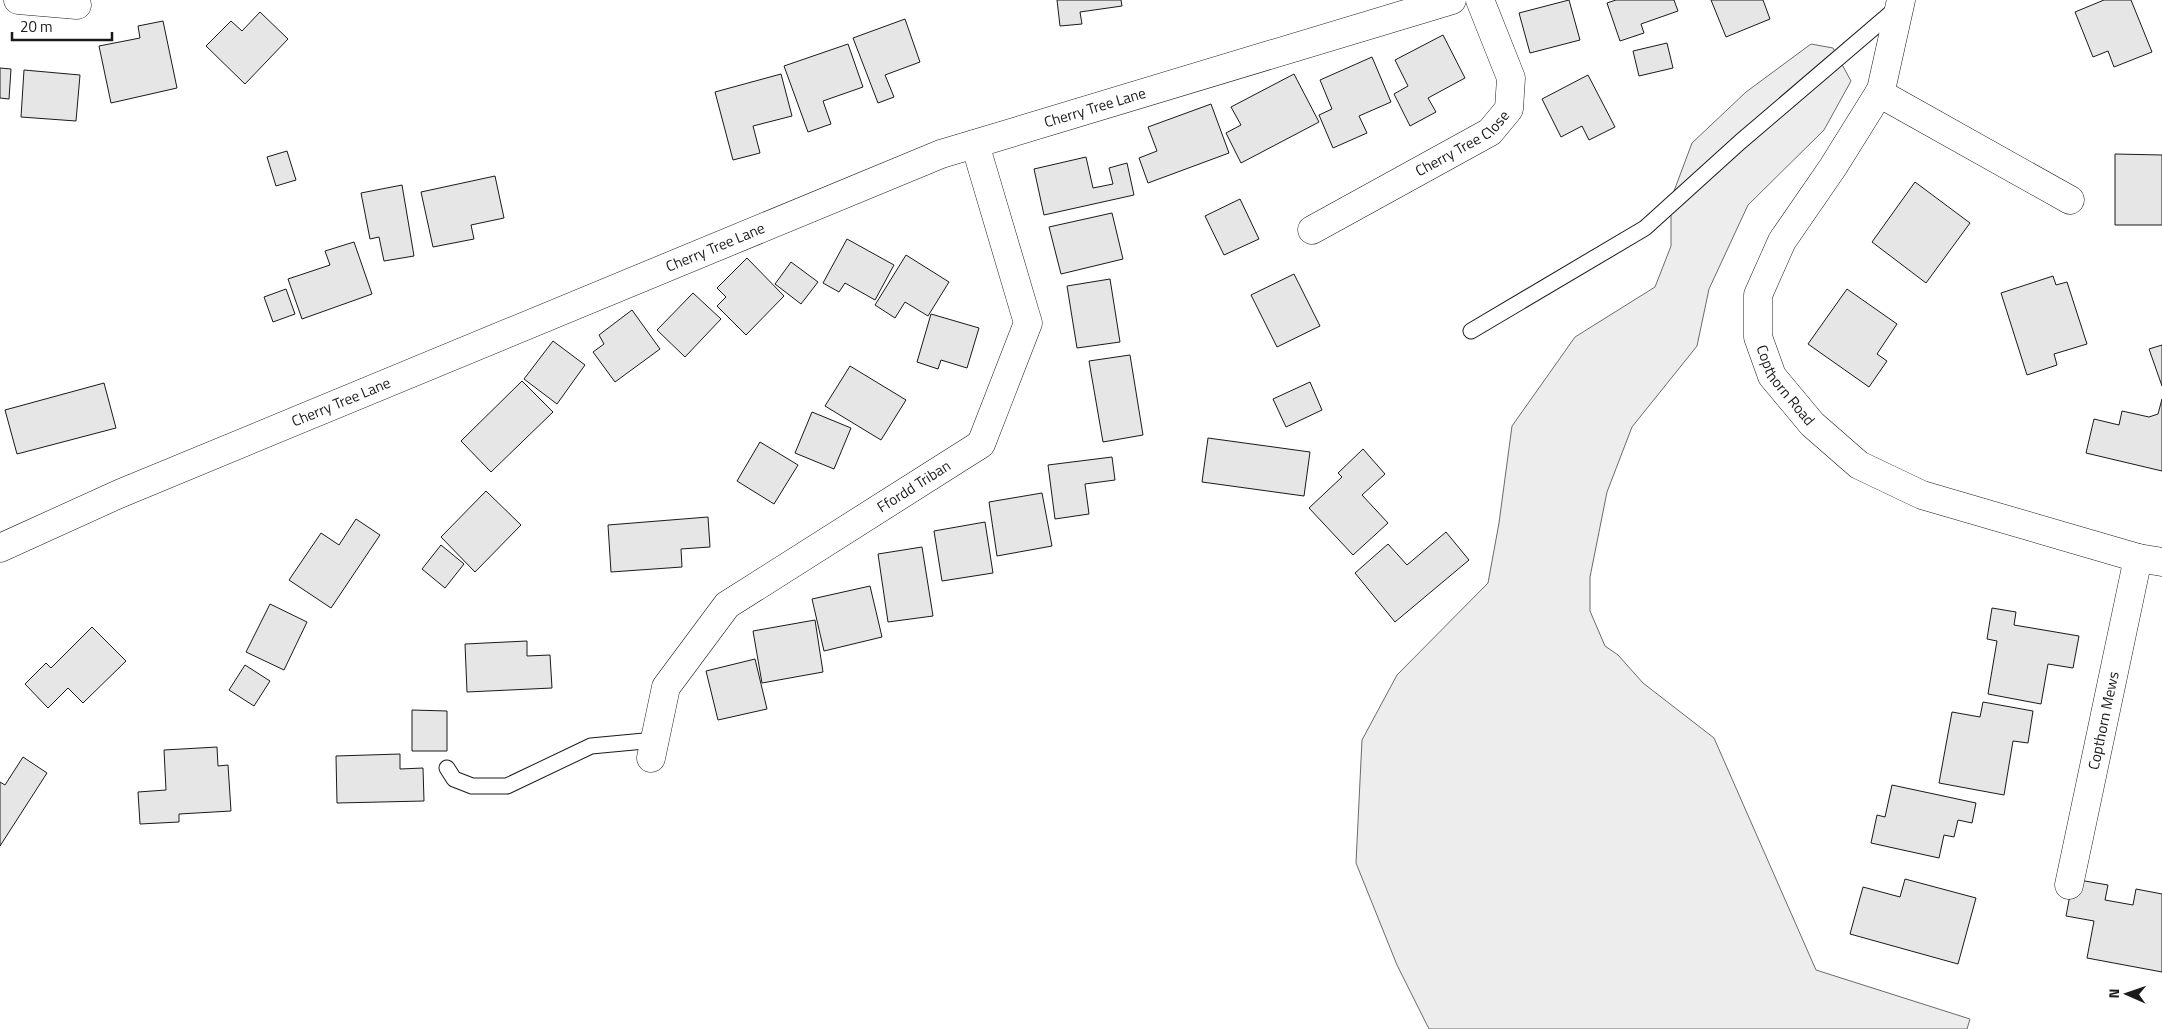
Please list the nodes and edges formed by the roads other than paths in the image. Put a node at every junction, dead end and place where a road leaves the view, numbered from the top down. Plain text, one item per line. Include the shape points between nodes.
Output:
1 (18, 0) edge
2 (1452, 0) edge
3 (1480, 0) edge
4 (1900, 3) edge
5 (77, 5) dead end
6 (1879, 93) junction
7 (975, 144) junction
8 (2070, 200) dead end
9 (1312, 230) dead end
10 (1471, 331) dead end
11 (0, 548) edge
12 (2150, 560) edge
13 (653, 749) joint
14 (446, 768) dead end
15 (2068, 885) dead end

1 - 5 street
2 - 7 street, Cherry Tree Lane
3 - 9 street, Cherry Tree Close via 1510,78 1510,109 1490,132
4 - 6 street, Copthorn Road
4 - 10 lane via 1645,228
6 - 8 street
6 - 12 street, Copthorn Road via 1782,241 1758,295 1758,338 1772,376 1812,424 1859,465 1922,495
7 - 11 street, Cherry Tree Lane via 941,154 128,490
7 - 13 street, Ffordd Triban via 1028,323 981,444 727,605 666,687
12 - 15 street, Copthorn Mews
13 - 14 lane via 592,746 507,786 472,786 454,779

